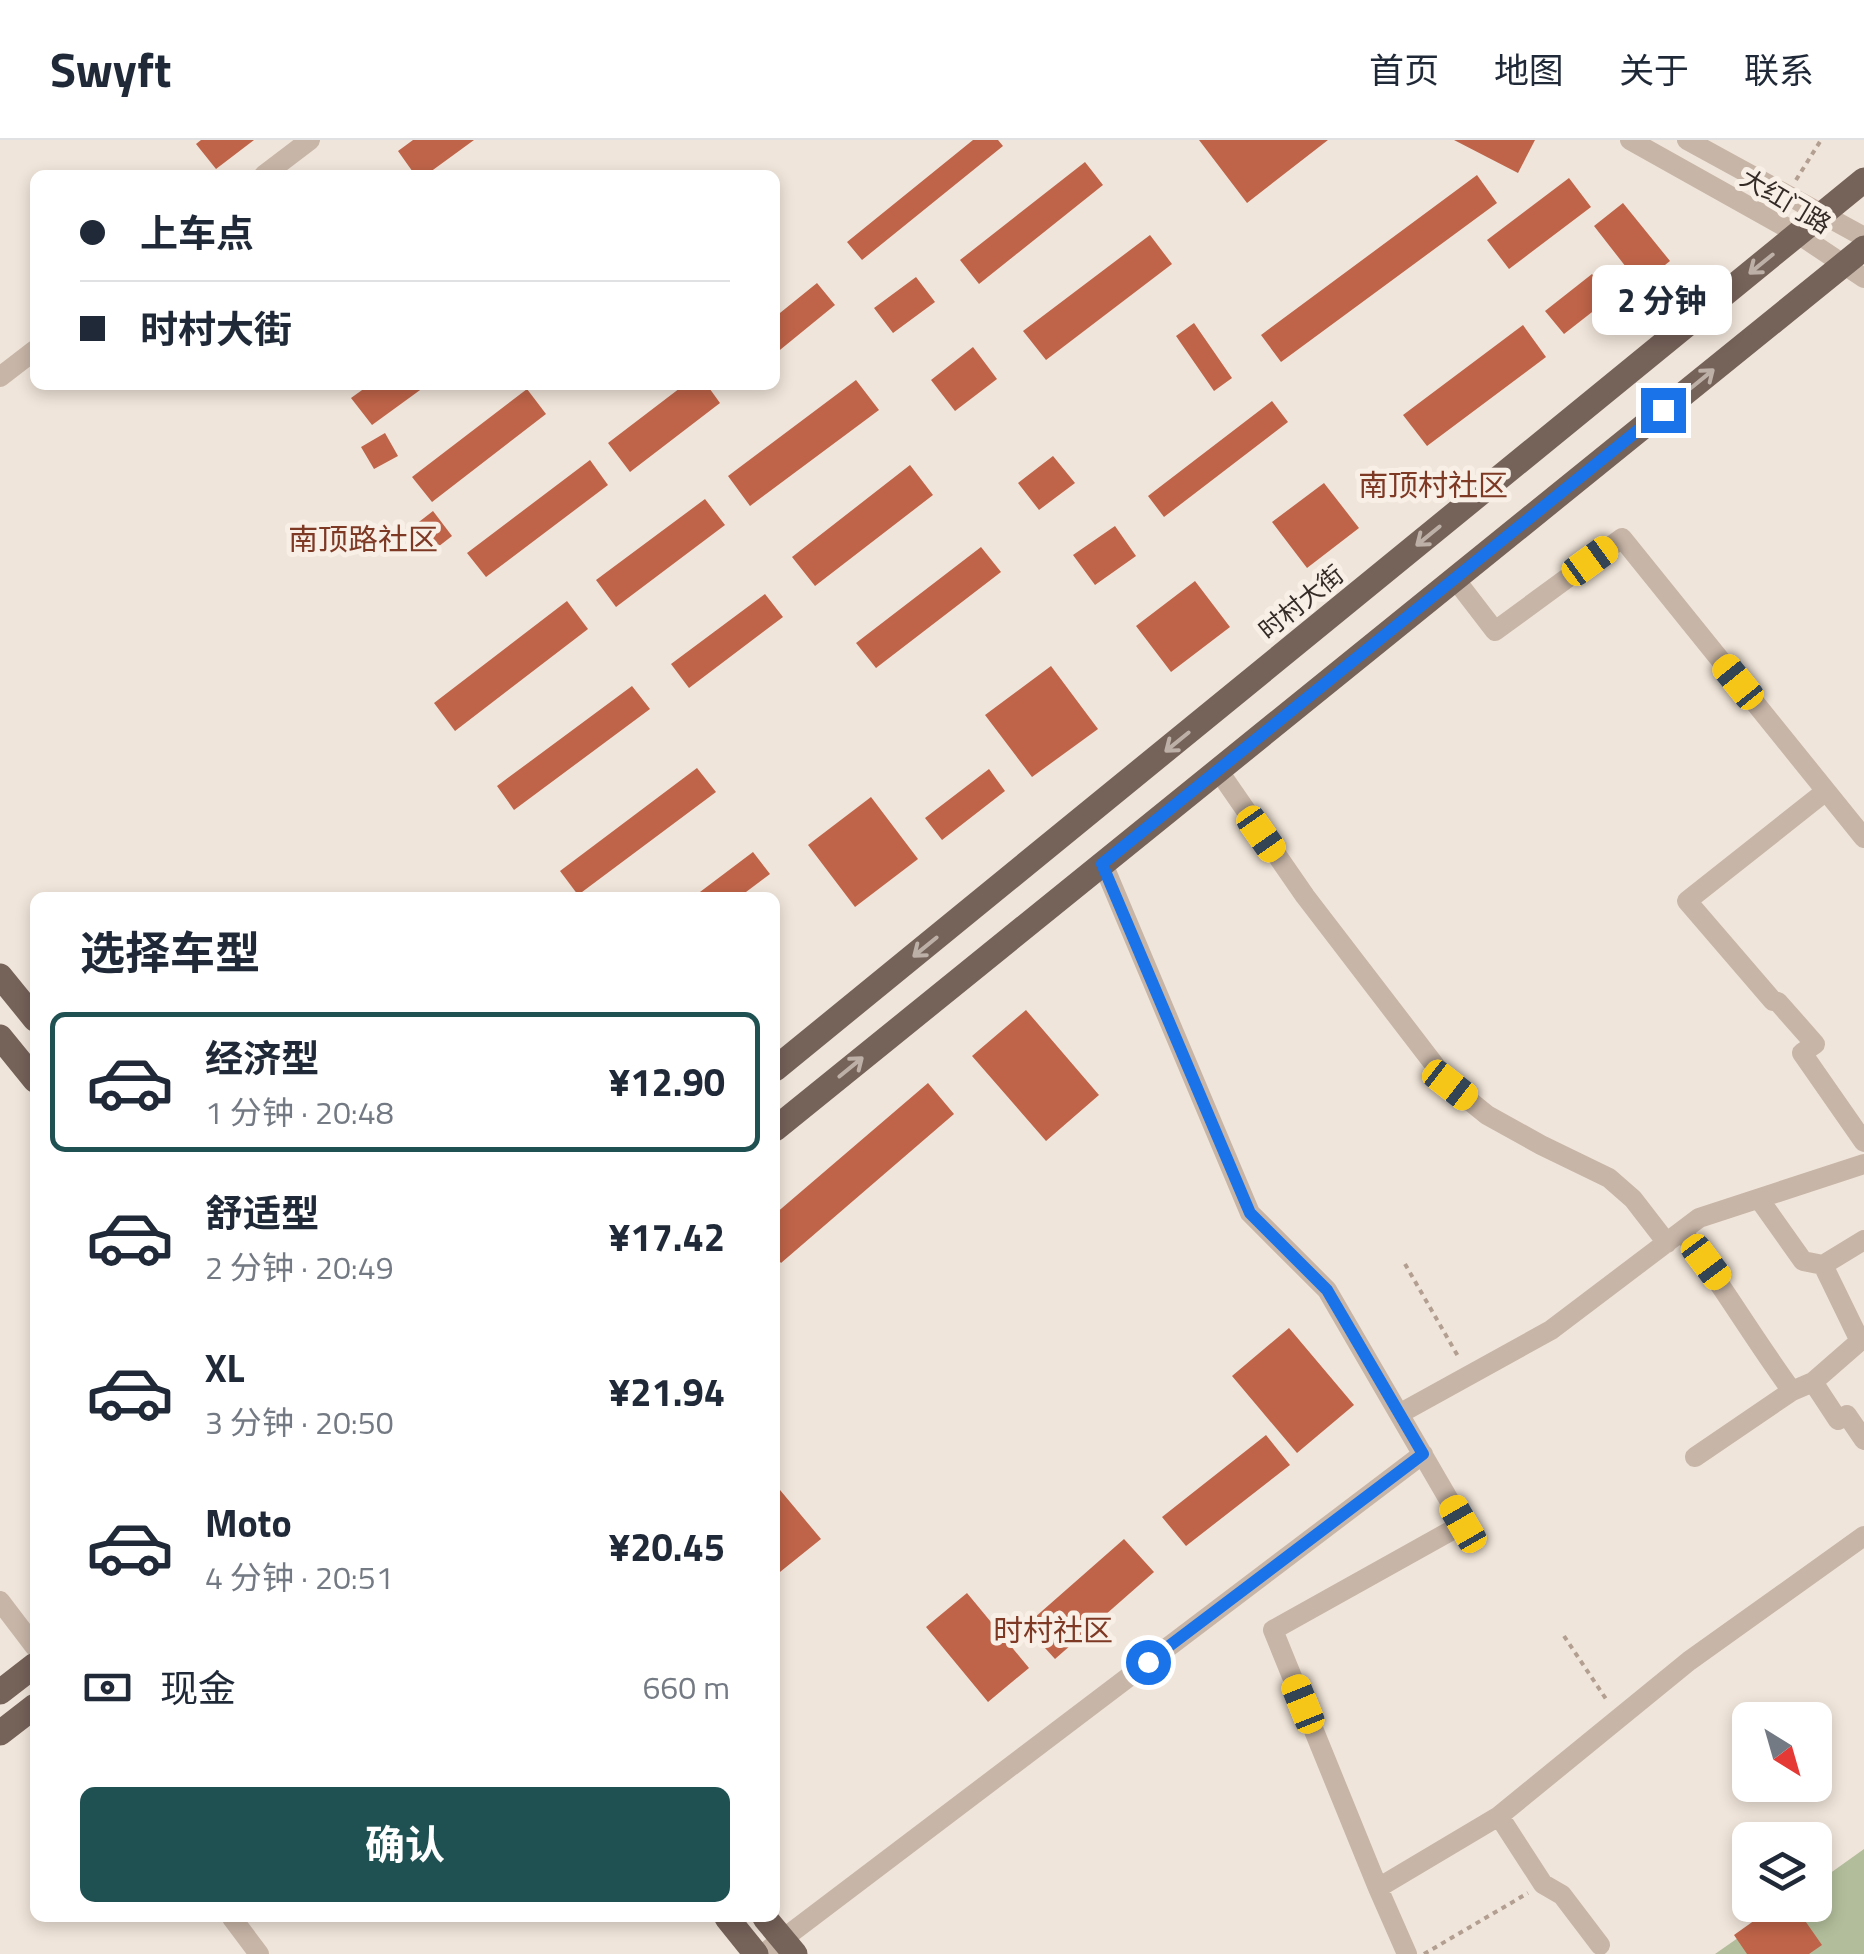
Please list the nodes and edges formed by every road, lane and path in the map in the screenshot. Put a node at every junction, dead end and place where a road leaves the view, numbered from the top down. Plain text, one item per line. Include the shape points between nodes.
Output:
1 (310, 140) edge
2 (1630, 140) edge
3 (1687, 140) edge
4 (1821, 140) edge
5 (271, 170) edge
6 (1864, 180) edge
7 (1785, 196) junction
8 (1824, 214) junction
9 (1798, 234) junction
10 (1864, 237) edge
11 (1864, 248) edge
12 (1853, 272) edge
13 (30, 354) edge
14 (0, 377) edge
15 (1455, 578) junction
16 (1218, 770) junction
17 (1826, 791) junction
18 (1864, 838) edge
19 (1102, 864) junction
20 (0, 976) edge
21 (30, 1013) edge
22 (0, 1037) edge
23 (780, 1066) edge
24 (30, 1074) edge
25 (780, 1125) edge
26 (1864, 1142) edge
27 (1864, 1164) edge
28 (1759, 1199) junction
29 (1675, 1237) junction
30 (1864, 1240) edge
31 (1404, 1264) dead end
32 (1823, 1266) junction
33 (1469, 1375) junction
34 (1813, 1382) junction
35 (1792, 1391) junction
36 (1399, 1414) junction
37 (1864, 1440) edge
38 (1423, 1454) junction
39 (1695, 1457) dead end
40 (1864, 1536) edge
41 (0, 1601) edge
42 (1564, 1636) dead end
43 (30, 1640) edge
44 (30, 1669) edge
45 (0, 1692) edge
46 (30, 1710) edge
47 (1619, 1718) junction
48 (0, 1732) edge
49 (1498, 1816) junction
50 (1543, 1884) junction
51 (1378, 1888) junction
52 (235, 1922) edge
53 (733, 1922) edge
54 (766, 1922) edge
55 (1600, 1945) dead end
56 (774, 1950) edge
57 (259, 1954) edge
58 (1407, 1954) edge
59 (1424, 1954) edge

1 - 5 street
2 - 9 street, 大红门路
3 - 7 street, 大红门路
4 - 7 path
6 - 8 main road, 时村大街
7 - 8 street, 大红门路
8 - 9 main road, 时村大街
8 - 10 street, 大红门路
9 - 12 street, 大红门路
9 -> 23 main road, 时村大街
11 - 12 main road
15 -> 12 main road
13 - 14 street
15 - 16 main road
15 - 17 street via 1495,631 1622,538
16 - 19 main road
16 - 29 street via 1304,896 1450,1085 1500,1122 1610,1178
17 - 18 street
17 - 26 street via 1687,902 1814,1044 1802,1053
25 -> 19 main road
19 - 36 street via 1250,1213 1327,1290
20 - 21 main road
22 - 24 main road
27 - 28 street
28 - 29 street via 1699,1218
28 - 32 street via 1803,1260
29 - 33 street via 1551,1330
29 - 35 street via 1729,1294
30 - 32 street
31 - 33 path
32 - 34 street via 1860,1341
33 - 36 street
34 - 35 street
34 - 37 street via 1838,1420 1846,1415
35 - 39 street
36 - 38 street
38 - 51 street via 1463,1524 1272,1630
38 - 56 street
40 - 47 street
41 - 43 street
42 - 47 path
44 - 45 main road
46 - 48 main road
47 - 49 street
49 - 50 street
49 - 51 street
50 - 55 street via 1562,1895
50 - 59 path
51 - 58 street
52 - 57 street
53 - 56 main road
54 - 56 main road

